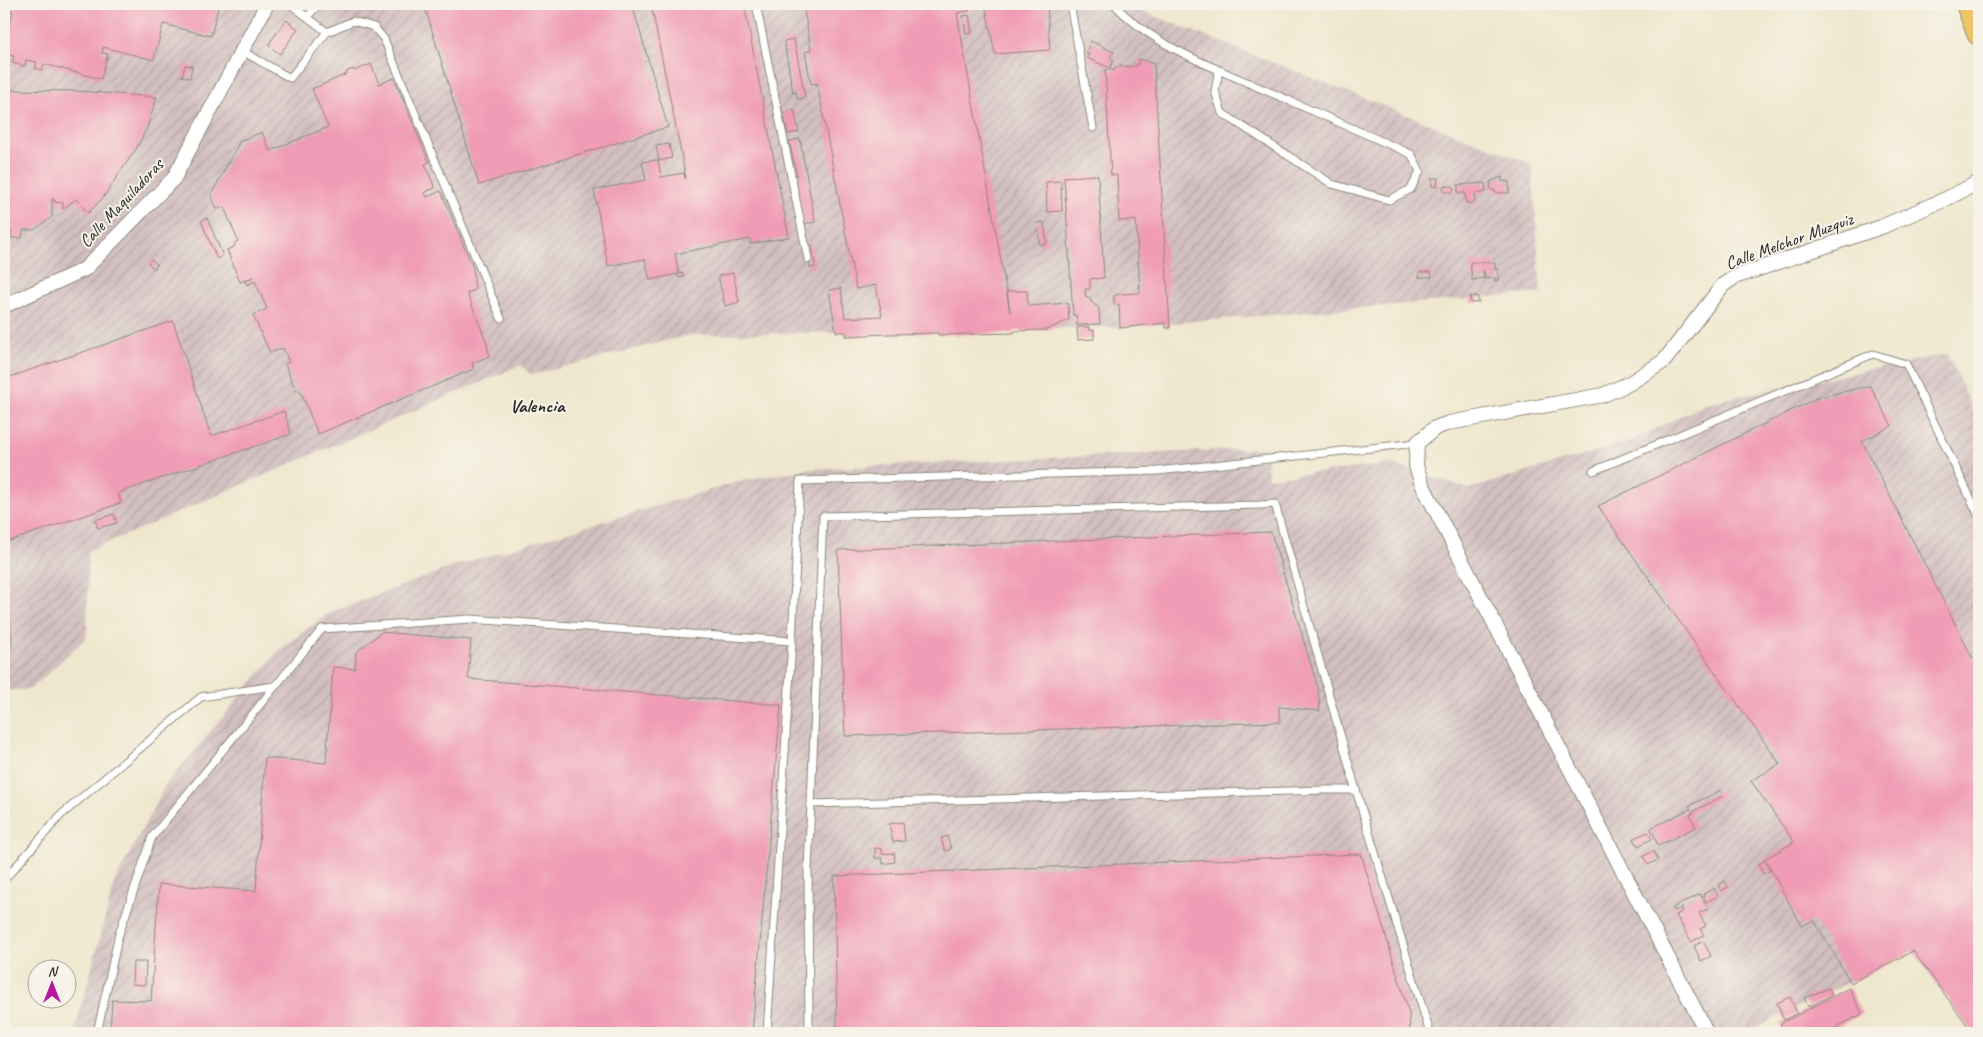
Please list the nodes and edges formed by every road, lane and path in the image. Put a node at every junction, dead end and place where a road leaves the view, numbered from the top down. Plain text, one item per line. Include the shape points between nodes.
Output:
1 (267, 4) edge
2 (290, 4) edge
3 (319, 4) edge
4 (756, 4) edge
5 (1070, 4) edge
6 (1114, 4) edge
7 (1968, 4) edge
8 (307, 17) junction
9 (327, 32) junction
10 (1979, 32) edge
11 (242, 51) junction
12 (1219, 70) junction
13 (1093, 128) dead end
14 (1979, 182) edge
15 (808, 259) dead end
16 (4, 306) edge
17 (502, 318) dead end
18 (1417, 444) junction
19 (1593, 471) dead end
20 (1979, 516) edge
21 (4, 595) edge
22 (792, 641) junction
23 (8, 645) dead end
24 (274, 686) junction
25 (1356, 790) junction
26 (811, 804) junction
27 (4, 880) edge
28 (97, 1033) edge
29 (767, 1033) edge
30 (809, 1033) edge
31 (1430, 1033) edge
32 (1707, 1033) edge

1 - 11 street, Calle Maquiladoras
2 - 8 lane
3 - 8 lane
4 - 15 lane
5 - 13 lane
6 - 12 lane via 1137,25
7 - 10 highway
8 - 9 lane
9 - 11 lane via 290,78
9 - 17 lane via 353,21 374,27 384,39
11 - 16 street, Calle Maquiladoras via 174,178 85,269
12 - 12 lane via 1215,91 1222,113 1332,184 1389,200 1411,190 1420,172 1412,154
14 - 18 street, Calle Melchor Muzquiz via 1881,227 1735,277 1723,285 1664,361 1630,383 1603,395 1449,423 1435,428
18 - 22 lane via 1158,471 800,481
18 - 32 street via 1416,466 1422,484
19 - 20 lane via 1873,354 1906,364
21 - 23 lane
22 - 24 lane via 470,619 322,629
22 - 29 lane
24 - 27 lane via 201,697 60,815
24 - 28 lane via 152,837 118,934
25 - 26 lane
25 - 26 lane via 1275,504 823,516
25 - 31 lane
26 - 30 lane

